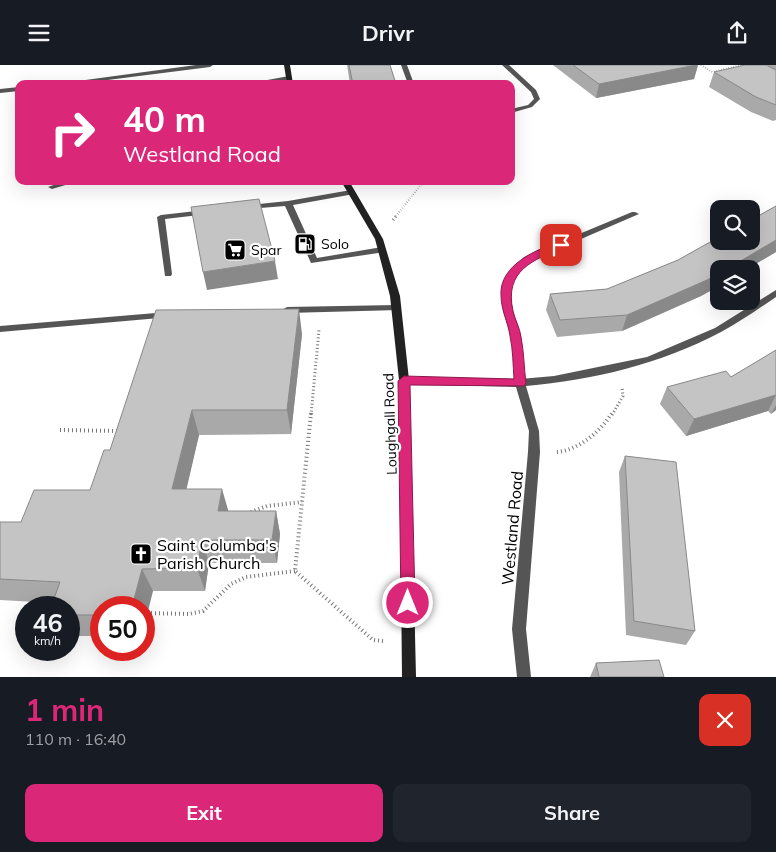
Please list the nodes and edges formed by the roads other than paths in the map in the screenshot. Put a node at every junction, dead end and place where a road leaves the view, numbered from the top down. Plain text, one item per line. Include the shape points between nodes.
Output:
1 (210, 65) edge
2 (287, 65) edge
3 (404, 65) edge
4 (505, 65) edge
5 (91, 80) edge
6 (290, 80) edge
7 (410, 80) edge
8 (15, 89) edge
9 (0, 91) edge
10 (515, 110) edge
11 (60, 185) edge
12 (347, 185) edge
13 (52, 187) dead end
14 (351, 192) junction
15 (288, 203) junction
16 (239, 208) edge
17 (210, 212) edge
18 (635, 214) dead end
19 (382, 250) junction
20 (168, 274) dead end
21 (776, 293) edge
22 (396, 308) junction
23 (272, 310) edge
24 (174, 314) edge
25 (0, 329) edge
26 (404, 381) junction
27 (520, 383) junction
28 (409, 677) edge
29 (524, 677) edge

1 - 5 street
2 - 6 main road
3 - 7 street
4 - 10 street via 534,91 537,99 530,106
8 - 9 street
11 - 13 street
12 - 14 main road, Loughgall Road
14 - 15 street
14 - 19 main road, Loughgall Road via 379,239
15 - 16 street
15 - 19 street via 314,261
17 - 20 street via 161,217
18 - 27 street via 527,259 512,276 506,292 516,336
19 - 22 main road, Loughgall Road
21 - 27 street via 718,329 649,360 554,380
22 - 23 street
22 - 26 main road, Loughgall Road
24 - 25 street
26 - 27 street
26 - 28 main road, Loughgall Road
27 - 29 street, Westland Road via 534,431 519,629

